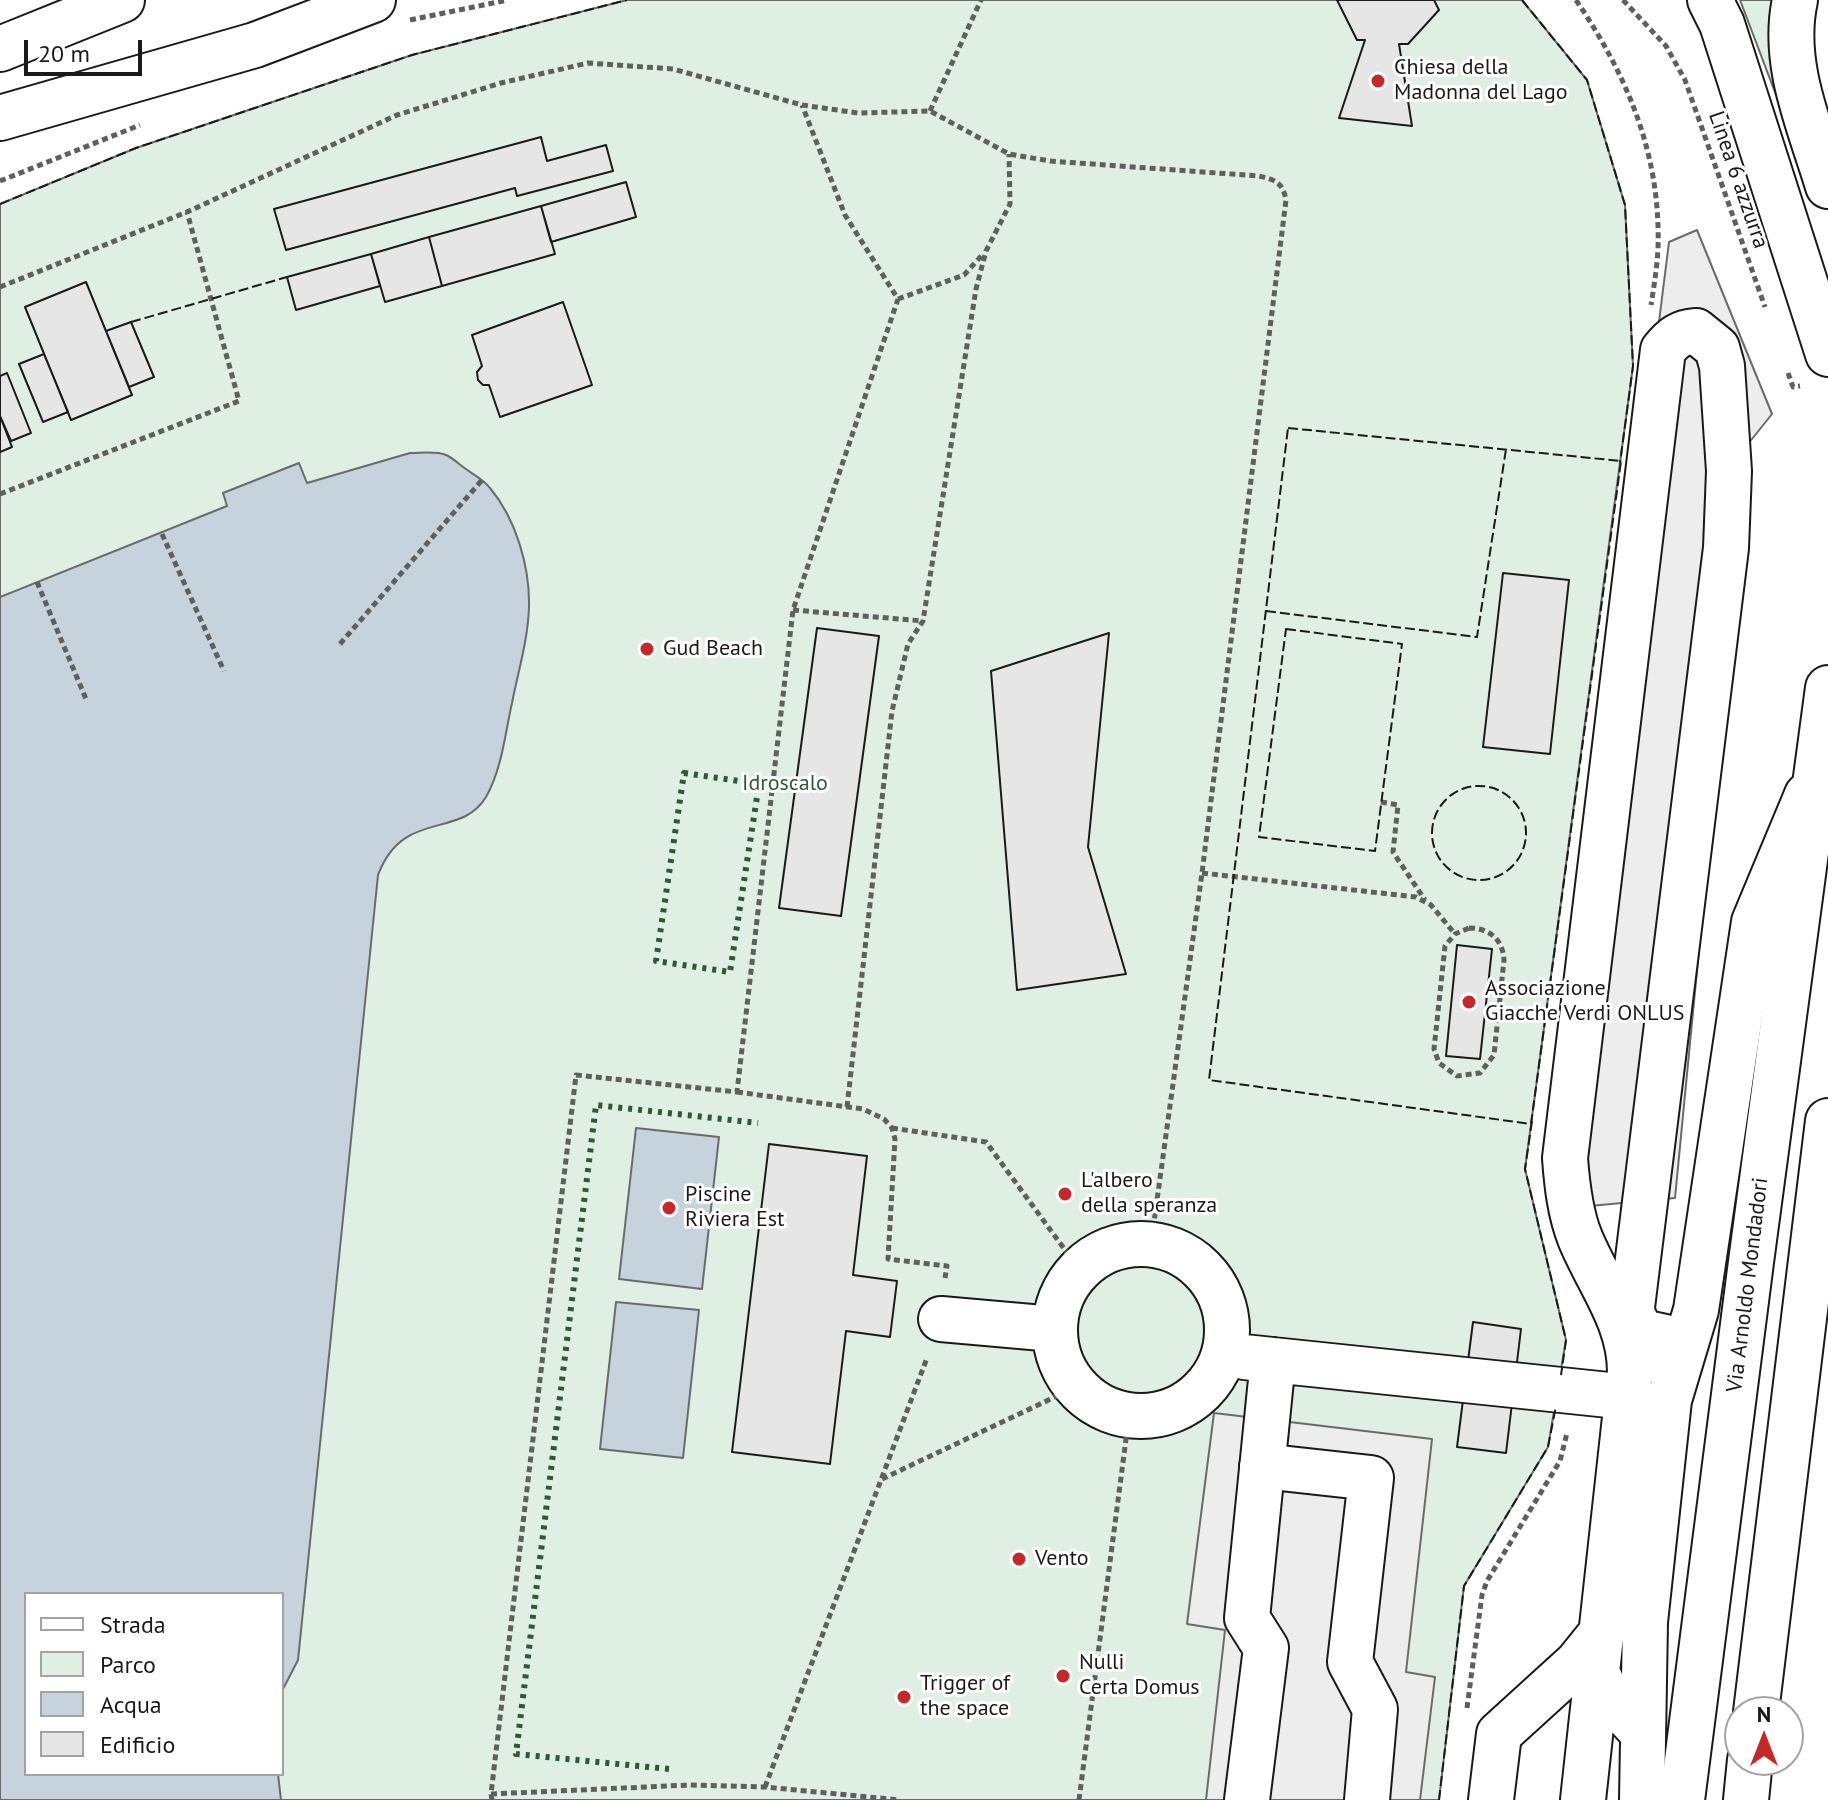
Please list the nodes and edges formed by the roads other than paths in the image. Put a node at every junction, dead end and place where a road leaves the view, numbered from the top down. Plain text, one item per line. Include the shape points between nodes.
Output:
1 (122, 0) edge
2 (287, 0) edge
3 (373, 0) edge
4 (1710, 0) edge
5 (1795, 0) edge
6 (0, 49) edge
7 (0, 116) edge
8 (1828, 186) edge
9 (1828, 354) edge
10 (1828, 688) edge
11 (1817, 771) junction
12 (1828, 1121) edge
13 (941, 1319) road end
14 (1681, 1323) junction
15 (1054, 1329) junction
16 (1225, 1354) junction
17 (1273, 1360) junction
18 (1629, 1384) junction
19 (1262, 1466) junction
20 (1599, 1652) junction
21 (1758, 1696) edge
22 (1643, 1733) junction
23 (1748, 1776) edge
24 (1247, 1800) edge
25 (1367, 1800) edge
26 (1491, 1800) edge
27 (1583, 1800) edge
28 (1642, 1800) edge
29 (1682, 1800) edge
30 (1746, 1800) edge

1 - 6 main road
2 - 7 main road
3 - 7 main road via 255,45
4 - 9 main road
5 - 8 main road via 1794,72
10 - 11 main road, Via Arnoldo Mondadori
11 - 14 main road via 1754,922
11 - 29 main road, Via Arnoldo Mondadori
12 - 21 main road
13 - 15 main road
14 - 18 main road via 1636,1363
14 - 18 main road via 1651,1336 1642,1332 1632,1307 1726,548 1729,497 1722,366 1717,348 1696,331 1684,332 1663,350 1565,1158 1575,1222 1629,1345
14 - 22 main road via 1645,1622
15 - 16 main road via 1060,1360 1076,1387 1100,1406 1129,1416 1153,1416 1198,1395
15 - 16 main road via 1065,1287 1079,1269 1100,1253 1125,1244 1151,1244 1180,1252 1204,1270 1221,1295 1228,1324
16 - 17 main road
17 - 18 main road via 1577,1391
17 - 19 main road
18 - 20 main road
19 - 24 main road via 1247,1618 1266,1648
19 - 25 main road via 1371,1478 1350,1662 1375,1709
20 - 22 main road via 1607,1694
20 - 26 main road via 1577,1663 1499,1734
20 - 27 main road
22 - 28 main road
23 - 30 main road

